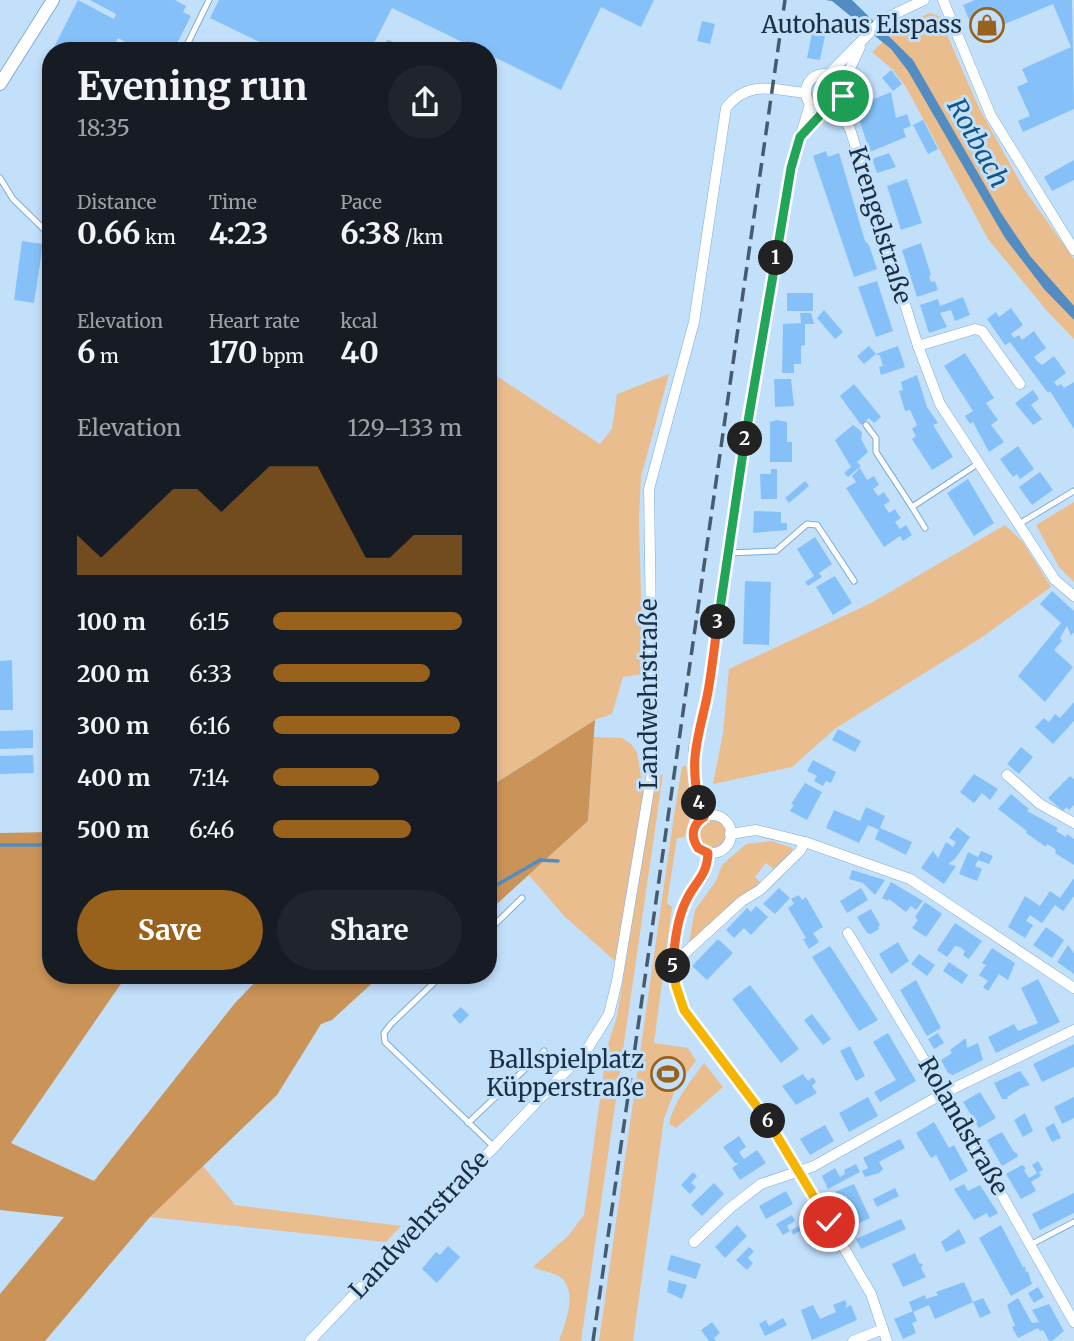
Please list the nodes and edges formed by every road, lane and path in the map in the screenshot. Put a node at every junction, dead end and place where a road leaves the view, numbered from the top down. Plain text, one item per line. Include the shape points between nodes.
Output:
1 (53, 0) edge
2 (209, 0) edge
3 (924, 0) edge
4 (943, 0) edge
5 (863, 40) junction
6 (188, 42) edge
7 (829, 74) junction
8 (0, 83) edge
9 (842, 86) junction
10 (808, 99) junction
11 (837, 106) junction
12 (824, 111) junction
13 (800, 137) junction
14 (0, 178) edge
15 (42, 227) edge
16 (1074, 250) edge
17 (918, 346) junction
18 (1020, 384) dead end
19 (866, 425) dead end
20 (979, 463) junction
21 (1074, 491) edge
22 (912, 507) junction
23 (1019, 524) junction
24 (925, 528) dead end
25 (728, 553) junction
26 (854, 581) dead end
27 (1074, 596) edge
28 (1007, 775) dead end
29 (704, 817) junction
30 (1074, 823) edge
31 (730, 834) junction
32 (805, 842) junction
33 (708, 853) junction
34 (522, 898) dead end
35 (497, 922) edge
36 (848, 933) dead end
37 (673, 964) junction
38 (433, 984) edge
39 (1074, 988) edge
40 (1074, 1030) edge
41 (544, 1051) dead end
42 (944, 1093) junction
43 (468, 1123) junction
44 (493, 1146) junction
45 (799, 1171) junction
46 (1074, 1222) edge
47 (694, 1242) dead end
48 (1030, 1244) junction
49 (1074, 1322) edge
50 (883, 1329) junction
51 (310, 1341) edge
52 (853, 1341) edge
53 (887, 1341) edge

1 - 8 street
2 - 6 lane
3 - 5 street via 882,20
4 - 16 street via 991,116
5 - 7 street
5 - 9 street
7 - 9 street
7 - 10 street via 813,78
9 - 11 street
10 - 12 street
10 - 13 street
10 - 44 street, Landwehrstraße via 750,88 736,95 726,108 694,322 649,489 653,766 617,981 609,1014 588,1048
11 - 12 street
11 - 17 street, Krengelstraße via 850,129
12 - 13 street
13 - 25 street
14 - 15 lane via 13,199
17 - 18 street via 975,329 982,331
17 - 20 street, Krengelstraße via 940,404
19 - 22 lane via 876,438 876,452
20 - 22 lane
20 - 23 street, Krengelstraße
21 - 23 lane
22 - 24 lane
23 - 27 street, Krengelstraße via 1055,580
25 - 26 lane via 776,551 807,524 817,525
25 - 29 street via 708,695 694,747 694,780
28 - 30 street via 1040,804
29 - 31 street via 725,821
29 - 33 street via 693,834 698,848
31 - 32 street via 756,830
31 - 33 street via 725,848
32 - 37 street via 760,890
32 - 39 street via 910,879
33 - 37 street via 703,877 685,901
34 - 35 lane
36 - 42 street, Rolandstraße
37 - 45 street via 684,1010
38 - 43 lane via 391,1024 384,1033 385,1042
40 - 42 street
41 - 43 lane
42 - 45 street
42 - 48 street, Rolandstraße
43 - 44 lane
44 - 51 street, Landwehrstraße
45 - 47 street via 761,1184
45 - 50 street via 871,1294
46 - 48 lane
48 - 49 street, Rolandstraße
50 - 52 street
50 - 53 street

